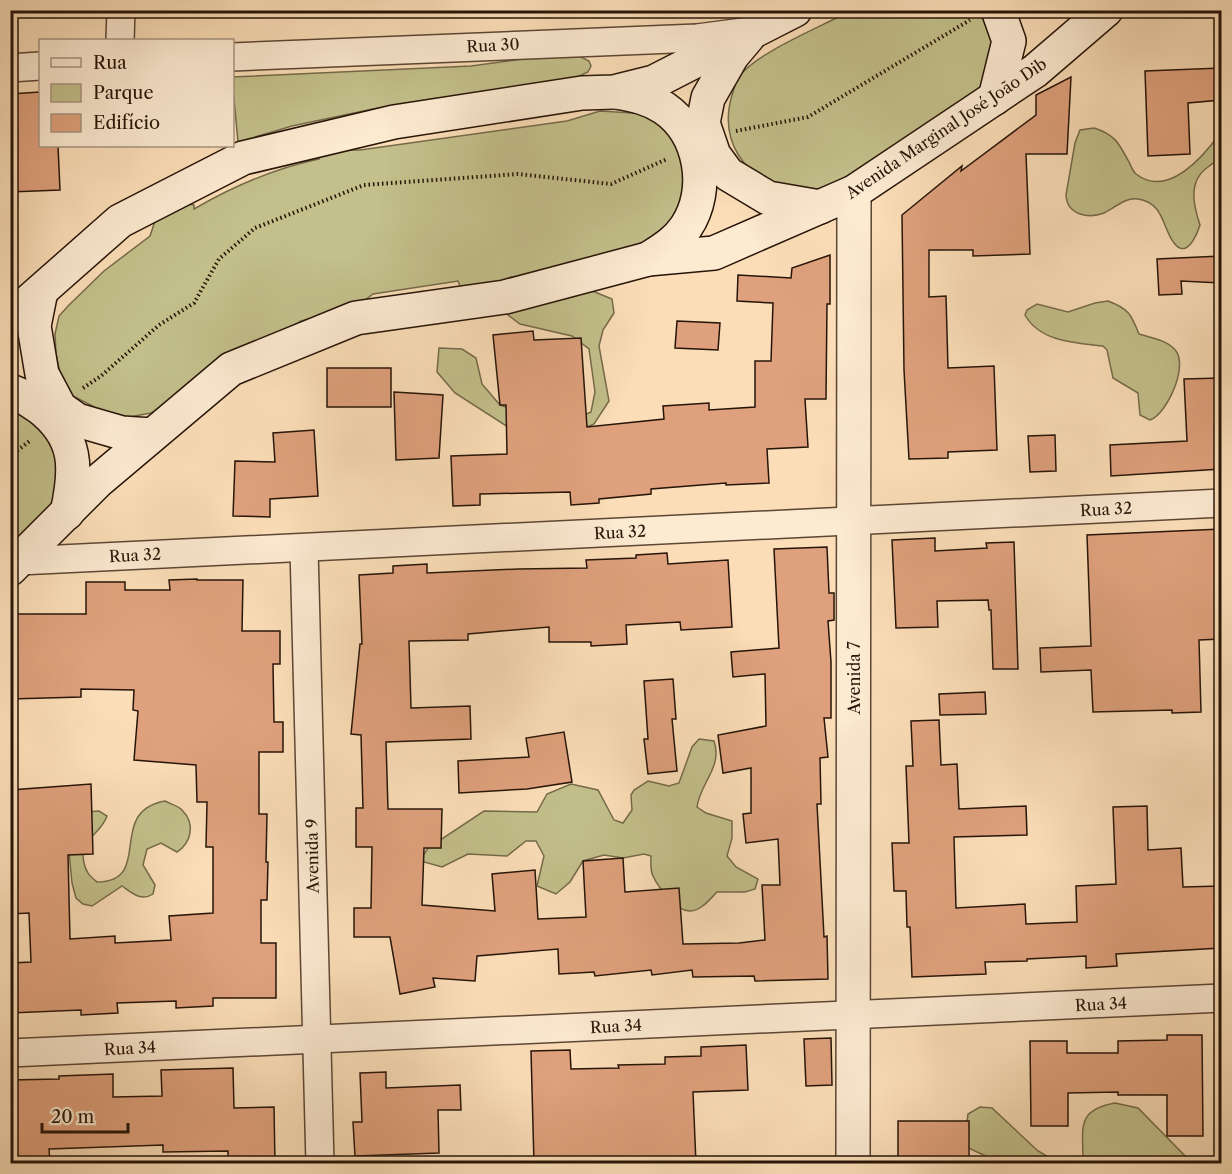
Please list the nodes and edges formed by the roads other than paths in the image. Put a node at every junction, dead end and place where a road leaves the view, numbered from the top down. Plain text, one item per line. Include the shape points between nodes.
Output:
1 (121, 10) edge
2 (795, 10) edge
3 (1106, 10) edge
4 (986, 13) edge
5 (753, 31) junction
6 (120, 39) edge
7 (234, 57) edge
8 (39, 66) edge
9 (10, 68) edge
10 (614, 92) junction
11 (995, 99) junction
12 (703, 148) junction
13 (854, 192) junction
14 (820, 207) junction
15 (648, 259) junction
16 (41, 291) junction
17 (10, 318) edge
18 (10, 391) edge
19 (56, 413) junction
20 (152, 435) junction
21 (1221, 503) edge
22 (68, 513) junction
23 (854, 521) junction
24 (304, 548) junction
25 (15, 565) edge
26 (1221, 998) edge
27 (853, 1015) junction
28 (316, 1039) junction
29 (10, 1053) edge
30 (320, 1164) edge
31 (853, 1164) edge

1 - 6 street
2 - 5 main road
3 - 11 main road, Avenida Marginal José João Dib via 1035,71
4 - 11 main road via 1009,41
5 - 7 street, Rua 30 via 697,38
5 - 10 main road via 654,82
5 - 12 main road via 732,56 708,98
8 - 9 street
10 - 12 main road via 642,96 665,109
10 - 16 main road via 582,93 394,122 243,158 120,221
11 - 13 main road, Avenida Marginal José João Dib
12 - 14 main road via 714,155 728,174 768,198
12 - 15 main road via 697,204 687,227 669,246
13 - 14 main road, Avenida Marginal José João Dib
13 - 23 main road, Avenida 7
14 - 15 main road, Avenida Marginal José João Dib via 714,253
15 - 20 main road, Avenida Marginal José João Dib via 505,297 356,318 231,369
16 - 17 main road
16 - 19 main road via 34,326 42,374
18 - 19 main road
19 - 20 main road via 122,433
19 - 22 main road via 73,463
20 - 22 main road, Avenida Marginal José João Dib
21 - 23 street, Rua 32
22 - 25 main road, Avenida Marginal José João Dib
23 - 24 street, Rua 32
23 - 27 main road, Avenida 7
24 - 25 street, Rua 32
24 - 28 street, Avenida 9
26 - 27 street, Rua 34
27 - 28 street, Rua 34
27 - 31 main road, Avenida 7
28 - 29 street, Rua 34
28 - 30 street, Avenida 9

